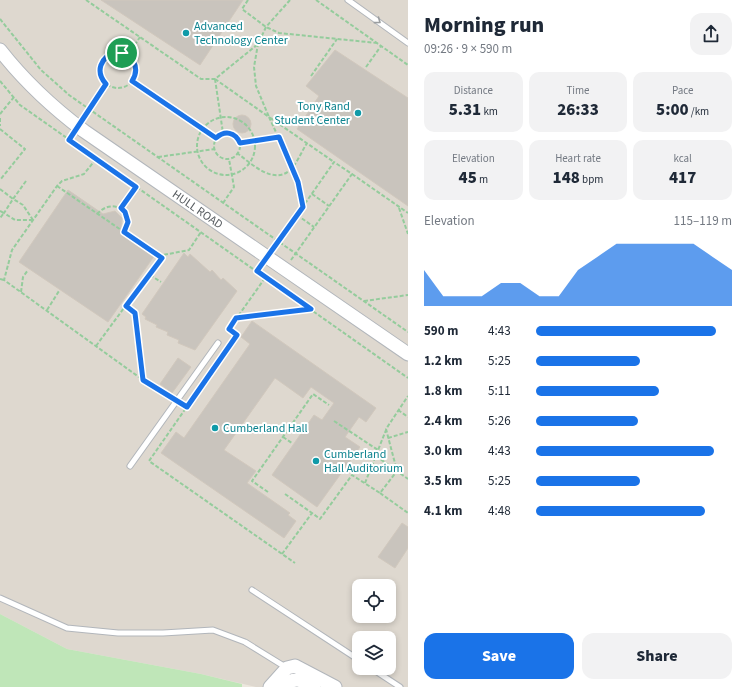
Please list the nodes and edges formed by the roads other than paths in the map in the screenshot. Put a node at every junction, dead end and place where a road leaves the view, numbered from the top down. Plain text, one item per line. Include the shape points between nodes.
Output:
1 (348, 0) edge
2 (408, 43) edge
3 (0, 50) edge
4 (218, 342) dead end
5 (408, 354) edge
6 (130, 466) dead end
7 (252, 590) dead end
8 (0, 598) edge
9 (352, 655) edge
10 (287, 668) junction
11 (382, 675) edge
12 (270, 687) edge
13 (284, 687) edge
14 (314, 687) edge
15 (334, 687) edge
16 (400, 687) edge

1 -> 2 lane
3 - 5 street, HULL ROAD via 32,88 56,111
4 - 6 lane
7 - 9 lane
8 - 10 lane via 67,628 118,633 213,630 245,642
10 - 12 street
10 - 15 street via 295,666
11 - 16 lane
13 - 14 street via 295,679

